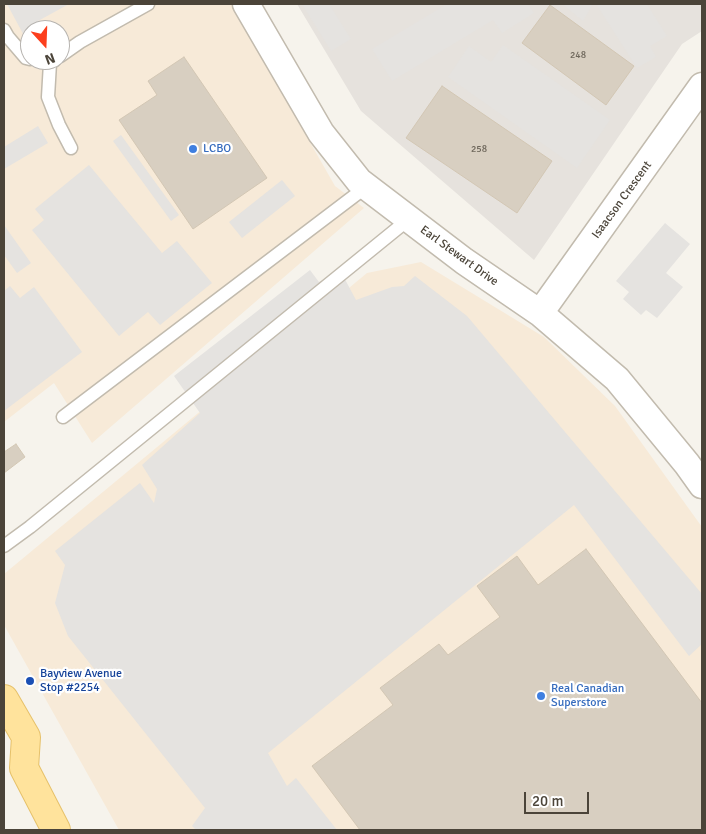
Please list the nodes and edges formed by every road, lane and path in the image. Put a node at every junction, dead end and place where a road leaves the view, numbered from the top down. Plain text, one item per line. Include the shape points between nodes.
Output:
1 (148, 4) edge
2 (246, 4) edge
3 (4, 30) edge
4 (70, 49) edge
5 (20, 51) edge
6 (53, 70) edge
7 (702, 86) edge
8 (71, 148) dead end
9 (366, 187) junction
10 (409, 219) junction
11 (540, 313) junction
12 (63, 417) dead end
13 (702, 484) edge
14 (4, 546) edge
15 (4, 699) edge
16 (14, 765) edge
17 (56, 830) edge

1 - 4 lane
2 - 9 street, Earl Stewart Drive via 321,133
3 - 5 lane
6 - 8 lane via 48,97
7 - 11 street, Isaacson Crescent
9 - 10 street, Earl Stewart Drive
9 - 12 lane
10 - 11 street, Earl Stewart Drive
10 - 14 lane
11 - 13 street, Earl Stewart Drive via 617,379
15 - 16 main road via 26,737
16 - 17 main road

